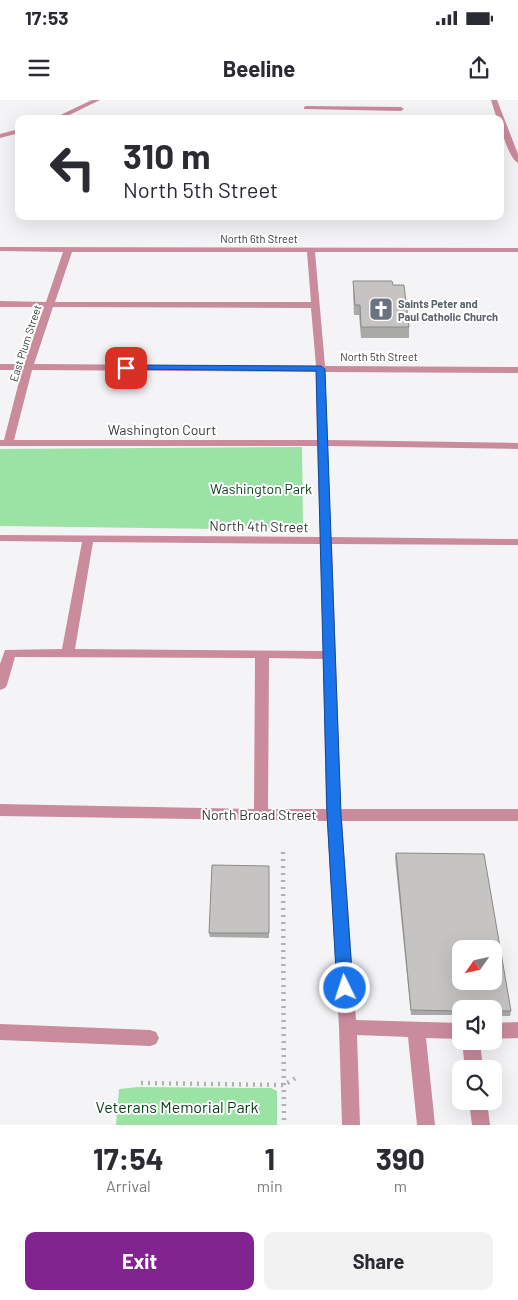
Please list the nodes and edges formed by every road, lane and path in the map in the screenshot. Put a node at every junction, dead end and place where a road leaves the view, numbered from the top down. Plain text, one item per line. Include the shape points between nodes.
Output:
1 (97, 100) edge
2 (305, 100) edge
3 (494, 100) edge
4 (401, 109) dead end
5 (64, 115) edge
6 (499, 115) edge
7 (504, 128) edge
8 (15, 132) edge
9 (0, 136) edge
10 (504, 142) edge
11 (509, 142) junction
12 (518, 161) edge
13 (0, 249) edge
14 (68, 250) junction
15 (311, 250) junction
16 (518, 250) edge
17 (0, 304) edge
18 (50, 305) junction
19 (316, 305) junction
20 (0, 367) edge
21 (28, 367) junction
22 (321, 369) junction
23 (518, 370) edge
24 (4, 443) edge
25 (323, 443) junction
26 (518, 446) edge
27 (0, 538) edge
28 (88, 539) junction
29 (326, 541) junction
30 (518, 542) edge
31 (5, 652) edge
32 (68, 653) junction
33 (262, 654) junction
34 (329, 655) junction
35 (0, 685) edge
36 (0, 810) edge
37 (334, 814) junction
38 (261, 815) junction
39 (518, 815) edge
40 (283, 852) dead end
41 (348, 1027) junction
42 (416, 1029) junction
43 (518, 1030) edge
44 (452, 1031) edge
45 (502, 1031) edge
46 (0, 1032) edge
47 (150, 1038) dead end
48 (299, 1076) dead end
49 (141, 1083) dead end
50 (284, 1085) junction
51 (479, 1110) edge
52 (284, 1125) edge
53 (351, 1125) edge
54 (426, 1125) edge
55 (481, 1125) edge

1 - 5 street
2 - 4 street via 306,111
3 - 6 street
7 - 11 street
8 - 9 street
10 - 11 street
11 - 12 street
13 - 14 street, North 6th Street
14 - 15 street, North 6th Street
14 - 18 street, East Plum Street
15 - 16 street, North 6th Street
15 - 19 street
17 - 18 street
18 - 19 street
18 - 21 street, East Plum Street
19 - 22 street
20 - 21 street, North 5th Street
21 - 22 street, North 5th Street
21 - 24 street, East Plum Street
22 - 23 street, North 5th Street
22 - 25 street
24 - 25 street, Washington Court
25 - 26 street, Washington Court
25 - 29 street
27 - 28 street, North 4th Street
28 - 29 street, North 4th Street
28 - 32 street
29 - 30 street, North 4th Street
29 - 34 street
31 - 32 street
31 - 35 street
32 - 33 street
33 - 34 street
33 - 38 street
34 - 37 street
36 - 38 street, North Broad Street
37 - 38 street, North Broad Street
37 - 39 street, North Broad Street
37 - 41 street
40 - 50 path
41 - 42 street
41 - 53 street
42 - 44 street
42 - 54 street
43 - 45 street
46 - 47 street
48 - 50 path
49 - 50 path
50 - 52 path
51 - 55 street

